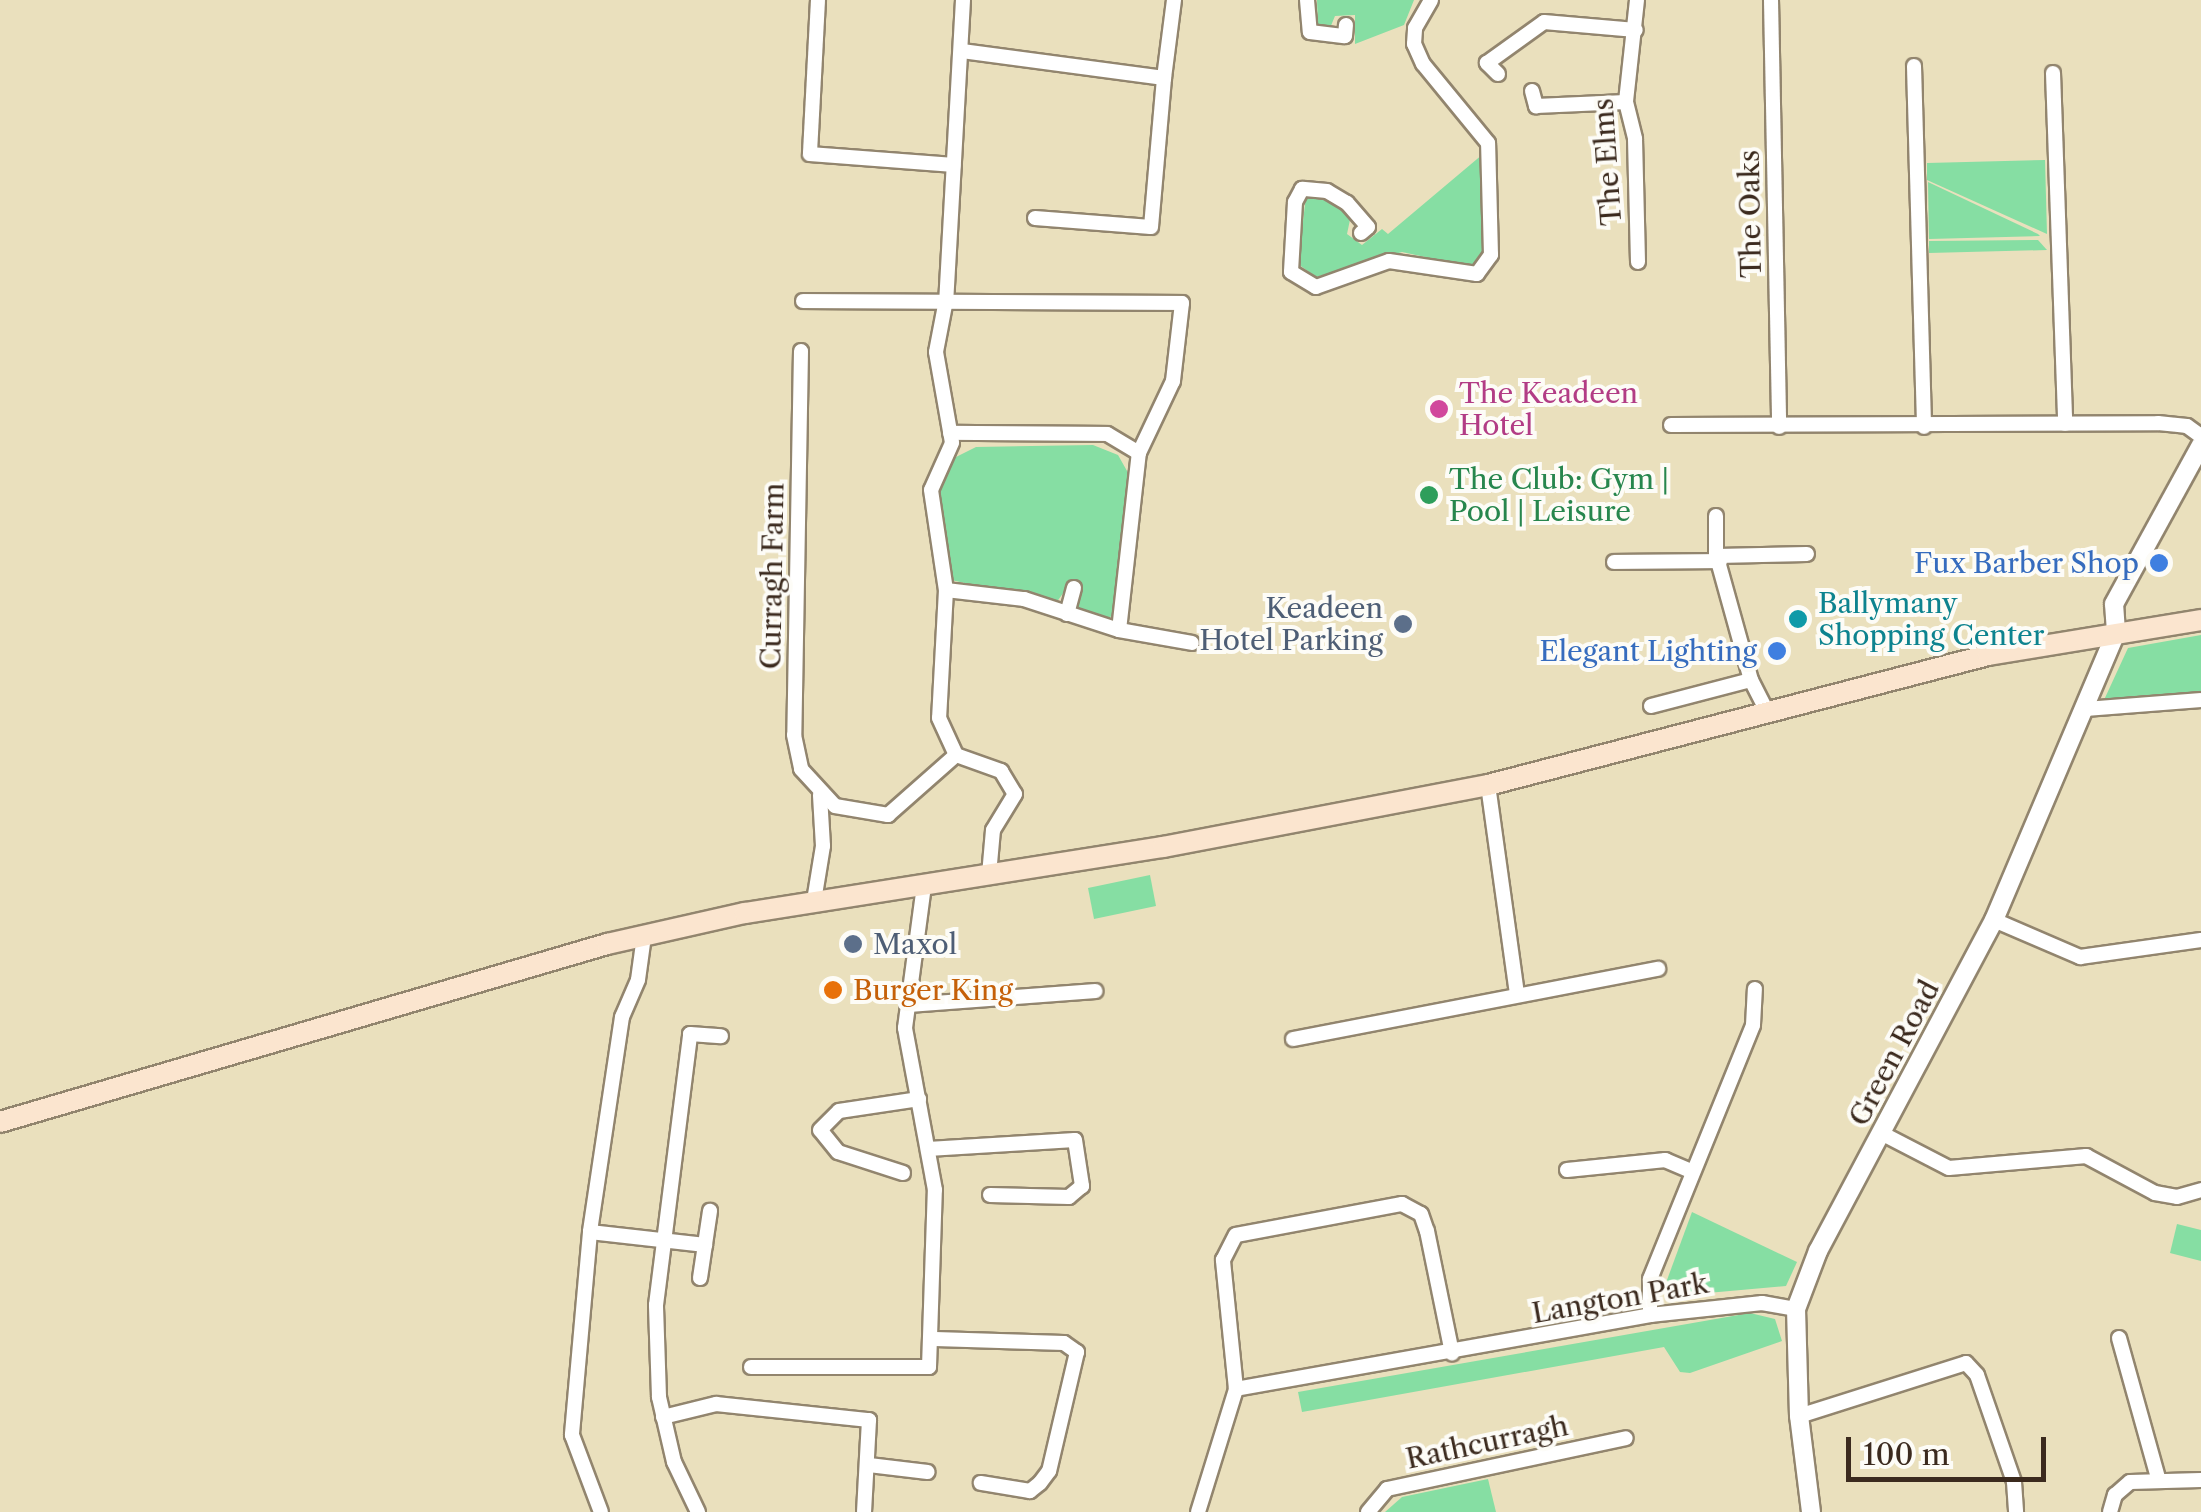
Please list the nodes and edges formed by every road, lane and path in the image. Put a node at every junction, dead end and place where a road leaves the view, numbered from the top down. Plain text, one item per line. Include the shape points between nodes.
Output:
1 (818, 0) edge
2 (963, 0) edge
3 (1174, 0) edge
4 (1307, 0) edge
5 (1431, 0) edge
6 (1637, 0) edge
7 (1772, 0) edge
8 (1346, 25) dead end
9 (1636, 30) junction
10 (962, 51) junction
11 (1914, 66) dead end
12 (2053, 73) dead end
13 (1498, 74) dead end
14 (1164, 78) junction
15 (1532, 90) dead end
16 (1626, 102) junction
17 (954, 165) junction
18 (1034, 218) dead end
19 (1362, 233) dead end
20 (1638, 262) dead end
21 (946, 300) junction
22 (803, 301) dead end
23 (800, 351) dead end
24 (2065, 424) junction
25 (1670, 425) dead end
26 (1779, 427) junction
27 (1924, 427) junction
28 (950, 434) junction
29 (2201, 436) edge
30 (2201, 446) edge
31 (1140, 454) junction
32 (1716, 516) dead end
33 (1807, 554) dead end
34 (1719, 558) junction
35 (1614, 562) dead end
36 (1074, 588) dead end
37 (946, 590) junction
38 (1066, 614) junction
39 (2201, 620) edge
40 (1118, 630) junction
41 (2116, 632) junction
42 (1192, 643) dead end
43 (1750, 680) junction
44 (2201, 700) edge
45 (1651, 706) dead end
46 (2086, 709) junction
47 (1768, 714) junction
48 (956, 755) junction
49 (1488, 785) junction
50 (820, 795) junction
51 (989, 875) junction
52 (924, 885) junction
53 (814, 901) junction
54 (1994, 920) junction
55 (644, 936) junction
56 (2201, 940) edge
57 (1658, 969) dead end
58 (1756, 988) dead end
59 (1096, 991) dead end
60 (1517, 994) junction
61 (909, 1006) junction
62 (721, 1036) dead end
63 (1293, 1039) dead end
64 (918, 1099) junction
65 (0, 1122) edge
66 (1882, 1134) junction
67 (928, 1150) junction
68 (1567, 1170) dead end
69 (1694, 1172) junction
70 (903, 1173) dead end
71 (2201, 1190) edge
72 (990, 1195) dead end
73 (710, 1211) dead end
74 (590, 1232) junction
75 (665, 1240) junction
76 (705, 1245) junction
77 (700, 1278) dead end
78 (1796, 1309) junction
79 (1650, 1315) junction
80 (935, 1340) junction
81 (2125, 1343) dead end
82 (1452, 1353) junction
83 (751, 1367) dead end
84 (1236, 1389) junction
85 (1799, 1416) junction
86 (663, 1417) junction
87 (1626, 1438) dead end
88 (869, 1465) junction
89 (928, 1472) dead end
90 (2201, 1480) edge
91 (2158, 1481) junction
92 (981, 1482) dead end
93 (601, 1512) edge
94 (698, 1512) edge
95 (864, 1512) edge
96 (1198, 1512) edge
97 (1368, 1512) edge
98 (1811, 1512) edge
99 (2016, 1512) edge
100 (2110, 1512) edge

1 - 17 street via 810,154
2 - 10 street
3 - 14 street
4 - 8 street via 1310,32 1345,36
5 - 19 street via 1414,44 1422,64 1488,144 1491,254 1477,274 1389,261 1316,286 1290,272 1294,202 1302,189 1347,203 1368,226
6 - 9 street, The Elms
7 - 26 street, The Oaks
9 - 13 street via 1544,22 1487,63
9 - 16 street, The Elms
10 - 14 street
10 - 17 street
11 - 27 street
12 - 24 street
14 - 18 street via 1152,227
15 - 16 street via 1536,106
16 - 20 street, The Elms via 1635,139
17 - 21 street
21 - 22 street
21 - 28 street via 936,352
21 - 31 street via 1182,303 1173,381
23 - 50 street, Curragh Farm via 794,736 801,768
24 - 27 street
24 - 29 street via 2158,422 2187,426
25 - 26 street
26 - 27 street
28 - 31 street via 1107,434
28 - 37 street via 931,490
30 - 41 street, Green Road via 2114,604
31 - 40 street
32 - 34 street
33 - 34 street
34 - 35 street
34 - 43 street
36 - 38 street
37 - 38 street via 1024,599
37 - 48 street via 939,718
38 - 40 street
39 - 41 main road
40 - 42 street
41 - 46 street, Green Road
41 - 47 main road via 1988,656
43 - 45 street
43 - 47 street
44 - 46 street
46 - 54 street, Green Road
47 - 49 main road
48 - 50 street via 888,815 858,814
48 - 51 street via 1001,771 1015,794 993,830
49 - 51 main road
49 - 60 street
50 - 53 street, Curragh Farm via 823,846
51 - 52 main road
52 - 53 main road
52 - 61 street
53 - 55 main road
54 - 56 street via 2080,958
54 - 66 street, Green Road
55 - 65 main road
55 - 74 street via 638,980 622,1017
57 - 60 street
58 - 69 street via 1753,1025
59 - 61 street
60 - 63 street
61 - 64 street via 905,1028
62 - 75 street via 690,1034
64 - 67 street
64 - 70 street via 839,1111 820,1130 838,1152
66 - 71 street via 1949,1168 2086,1156 2155,1193 2178,1197
66 - 78 street, Green Road via 1818,1252
67 - 72 street via 1075,1140 1082,1186 1069,1197
67 - 80 street via 935,1190
68 - 69 street via 1665,1160
69 - 79 street via 1650,1279
73 - 76 street
74 - 75 street
74 - 93 street via 572,1435
75 - 76 street
75 - 86 street via 654,1358
76 - 77 street
78 - 79 street, Langton Park via 1751,1303
78 - 85 street, Green Road
79 - 82 street, Langton Park
80 - 83 street via 929,1367
80 - 92 street via 1064,1342 1076,1352 1040,1484 1030,1492
81 - 91 street
82 - 84 street, Langton Park
82 - 84 street via 1421,1214 1402,1204 1384,1207 1236,1236 1223,1260
84 - 96 street
85 - 98 street, Green Road
85 - 99 street via 1966,1363 1977,1375 2014,1482
86 - 88 street via 716,1404 869,1420
86 - 94 street via 674,1462
87 - 97 street, Rathcurragh via 1387,1489
88 - 89 street
88 - 95 street
90 - 91 street
91 - 100 street via 2121,1487

